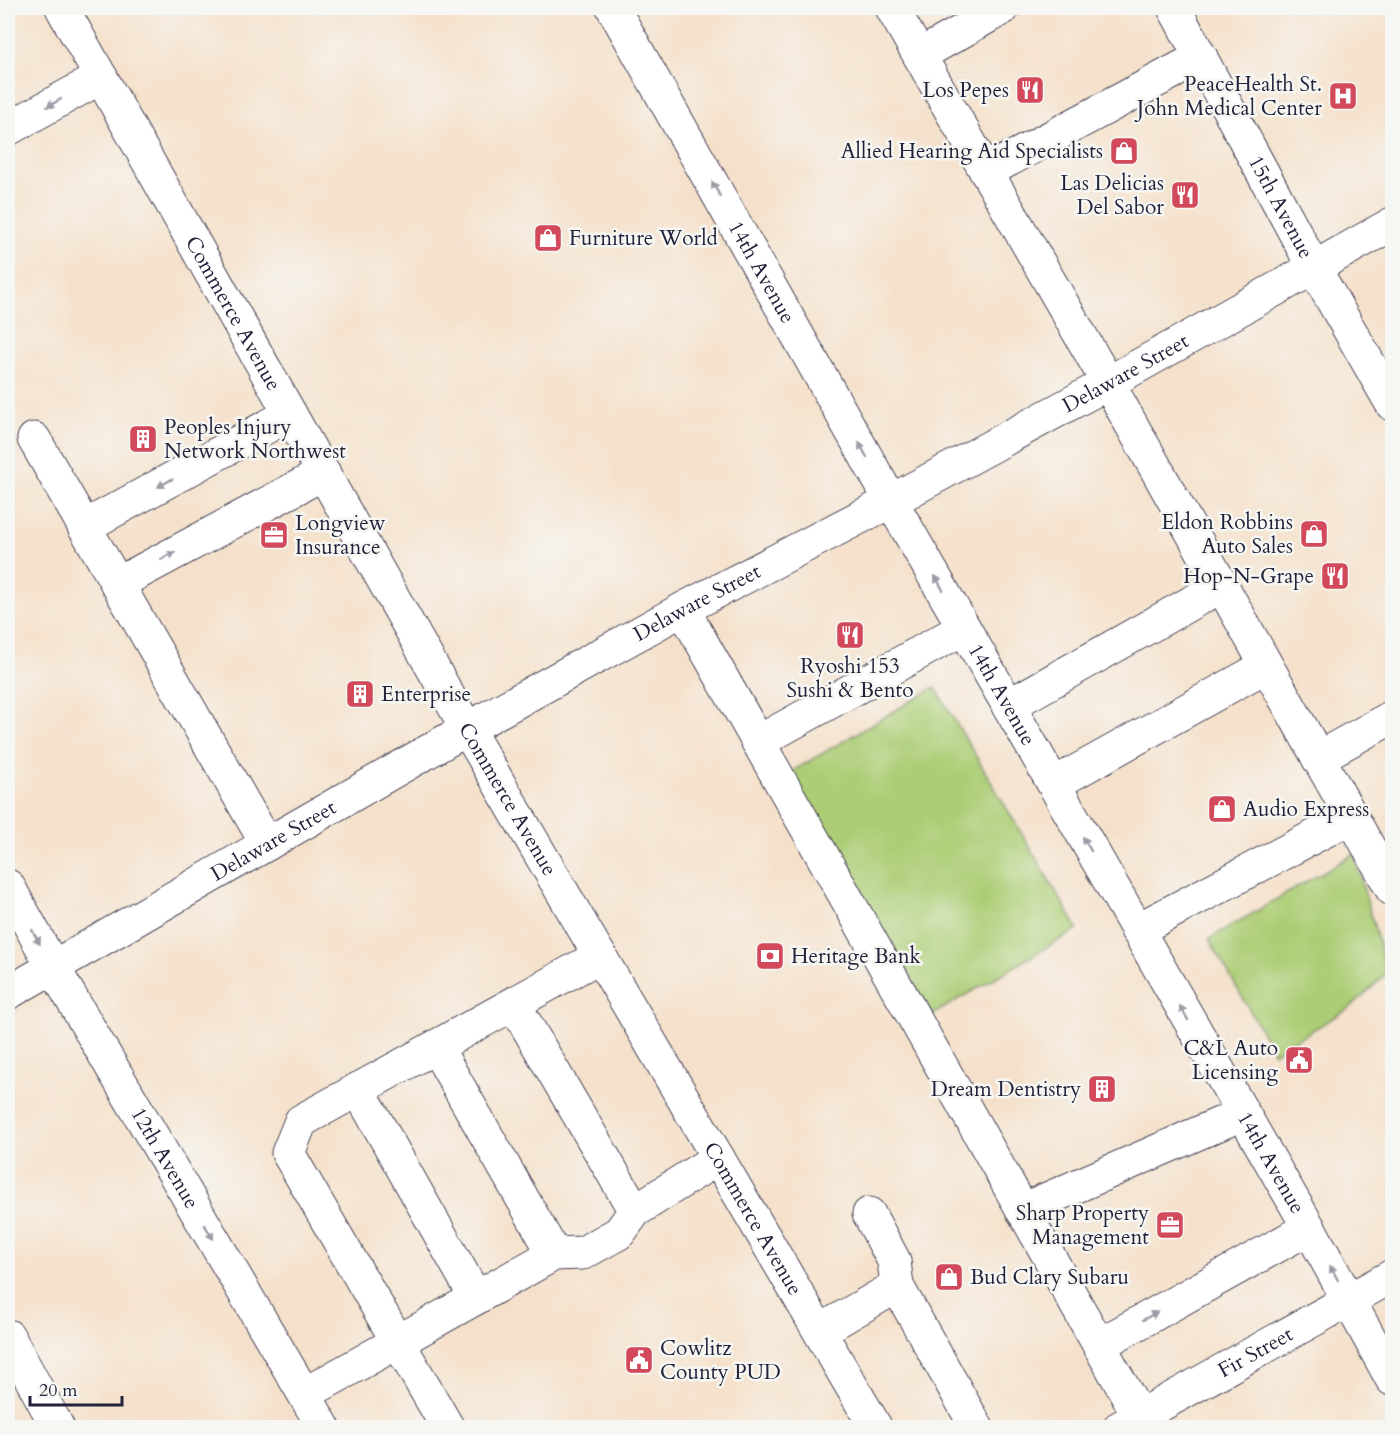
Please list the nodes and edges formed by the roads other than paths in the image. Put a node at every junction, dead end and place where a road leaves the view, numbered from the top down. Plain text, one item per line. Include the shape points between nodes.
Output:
1 (62, 8) edge
2 (613, 8) edge
3 (892, 8) edge
4 (1003, 8) edge
5 (1174, 8) edge
6 (920, 55) junction
7 (1201, 57) junction
8 (101, 77) junction
9 (8, 129) edge
10 (986, 172) junction
11 (1392, 224) edge
12 (1314, 268) junction
13 (1108, 384) junction
14 (1392, 404) edge
15 (290, 414) junction
16 (34, 439) dead end
17 (324, 473) junction
18 (891, 501) junction
19 (84, 527) junction
20 (117, 584) junction
21 (1221, 586) junction
22 (683, 609) junction
23 (964, 628) junction
24 (1266, 666) junction
25 (1008, 706) junction
26 (1392, 717) edge
27 (467, 729) junction
28 (758, 742) junction
29 (1318, 758) junction
30 (1054, 784) junction
31 (1351, 817) junction
32 (267, 844) junction
33 (1391, 884) edge
34 (8, 886) edge
35 (1137, 930) junction
36 (600, 956) junction
37 (52, 967) junction
38 (8, 993) edge
39 (514, 1004) junction
40 (436, 1047) junction
41 (358, 1089) junction
42 (1242, 1114) junction
43 (718, 1158) junction
44 (1022, 1210) junction
45 (635, 1211) junction
46 (869, 1214) dead end
47 (1309, 1228) junction
48 (554, 1254) junction
49 (1392, 1276) edge
50 (897, 1286) junction
51 (476, 1298) junction
52 (1349, 1301) junction
53 (820, 1331) junction
54 (8, 1336) edge
55 (399, 1341) junction
56 (1099, 1345) junction
57 (1392, 1379) edge
58 (304, 1394) junction
59 (1134, 1424) edge
60 (320, 1426) edge
61 (58, 1428) edge
62 (448, 1428) edge
63 (876, 1428) edge
64 (977, 1428) edge

1 - 8 street, Commerce Avenue
18 -> 2 street, 14th Avenue
3 - 6 street
4 - 6 street
5 - 7 street, 15th Avenue
6 - 10 street
7 - 10 street
7 - 12 street, 15th Avenue
8 -> 9 street
8 - 15 street, Commerce Avenue
10 - 13 street
11 - 12 street, Delaware Street
12 - 13 street, Delaware Street
12 - 14 street, 15th Avenue
13 - 18 street, Delaware Street
13 - 21 street
15 - 17 street, Commerce Avenue
15 -> 19 street
16 - 19 street
20 -> 17 street
17 - 27 street, Commerce Avenue
18 - 22 street, Delaware Street
23 -> 18 street, 14th Avenue
19 - 20 street
20 - 32 street
21 - 24 street
21 - 25 street
22 - 27 street, Delaware Street
22 - 28 street
23 - 25 street, 14th Avenue
23 - 28 street
24 - 29 street
24 - 30 street
25 - 30 street, 14th Avenue
26 - 29 street
27 - 32 street, Delaware Street
27 - 36 street, Commerce Avenue
28 - 44 street
29 - 31 street
35 -> 30 street, 14th Avenue
31 - 33 street
31 - 35 street
32 - 37 street, Delaware Street
34 -> 37 street, 12th Avenue
42 -> 35 street, 14th Avenue
36 - 39 street
36 - 43 street, Commerce Avenue
37 - 38 street, Delaware Street
37 -> 58 street, 12th Avenue
39 - 40 street
39 - 45 street
40 - 41 street
40 - 48 street
41 - 51 street
41 - 55 street via 301,1121 288,1153
42 - 44 street
42 - 47 street, 14th Avenue
43 - 45 street
43 - 53 street, Commerce Avenue
44 - 56 street
45 - 48 street via 619,1233 582,1253
46 - 50 street via 894,1261
52 -> 47 street, 14th Avenue
56 -> 47 street
48 - 51 street
49 - 52 street, Fir Street
50 - 53 street
50 - 64 street
51 - 55 street
52 - 57 street, 14th Avenue
52 - 59 street, Fir Street
53 - 63 street, Commerce Avenue
54 - 61 street
55 - 58 street
55 - 62 street
56 - 59 street
58 - 60 street, 12th Avenue

